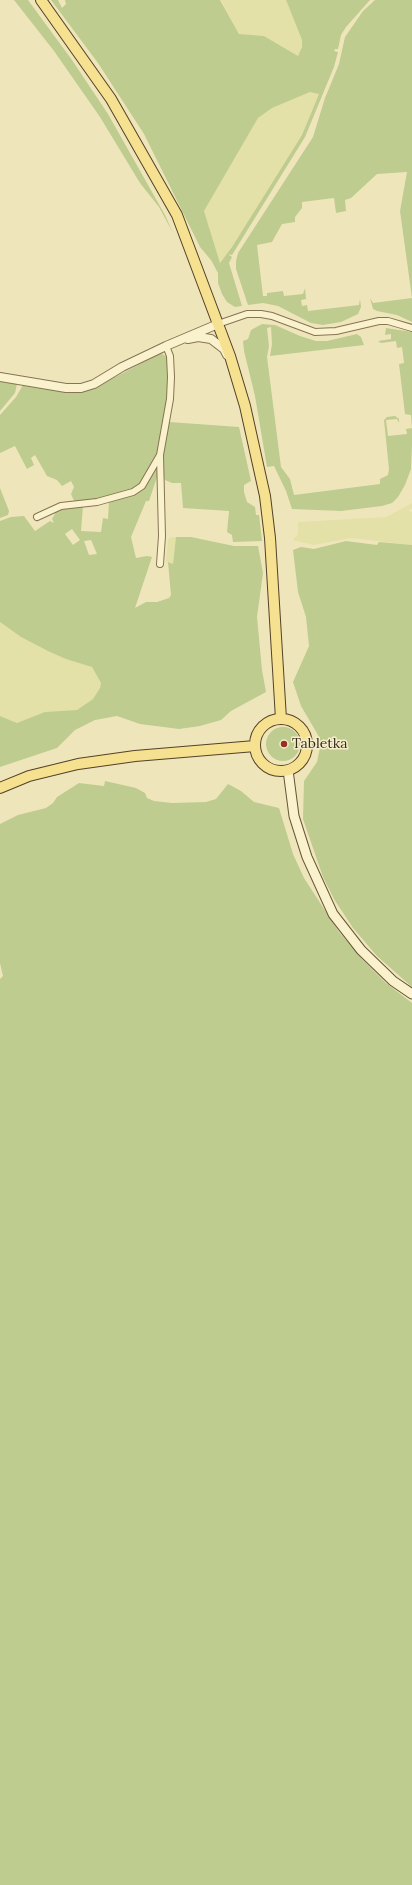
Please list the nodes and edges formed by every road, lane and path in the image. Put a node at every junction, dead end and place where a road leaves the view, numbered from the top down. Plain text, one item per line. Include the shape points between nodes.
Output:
1 (41, 0) edge
2 (218, 324) junction
3 (412, 328) edge
4 (177, 340) junction
5 (166, 346) junction
6 (0, 378) edge
7 (237, 381) junction
8 (160, 455) junction
9 (38, 517) dead end
10 (160, 564) dead end
11 (281, 719) junction
12 (255, 746) junction
13 (288, 770) junction
14 (0, 788) edge
15 (412, 994) edge

1 - 2 main road via 111,99 177,215
2 - 3 street via 247,314 261,314 314,332 336,331 379,321
2 - 4 street
2 - 7 main road
4 - 5 street
4 - 7 street via 198,337 215,341 227,354
5 - 6 street via 94,384 81,388
5 - 8 street via 170,356 171,384
7 - 11 main road via 265,496
8 - 9 street via 142,486 133,492 98,502 61,506
8 - 10 street
11 - 12 main road via 266,724 260,730
11 - 13 main road via 297,724 306,738 306,754 302,761
12 - 13 main road via 260,761 265,766 272,770
12 - 14 main road via 135,756 78,764 29,776
13 - 15 main road via 294,816 307,857 333,914 361,950 393,981

